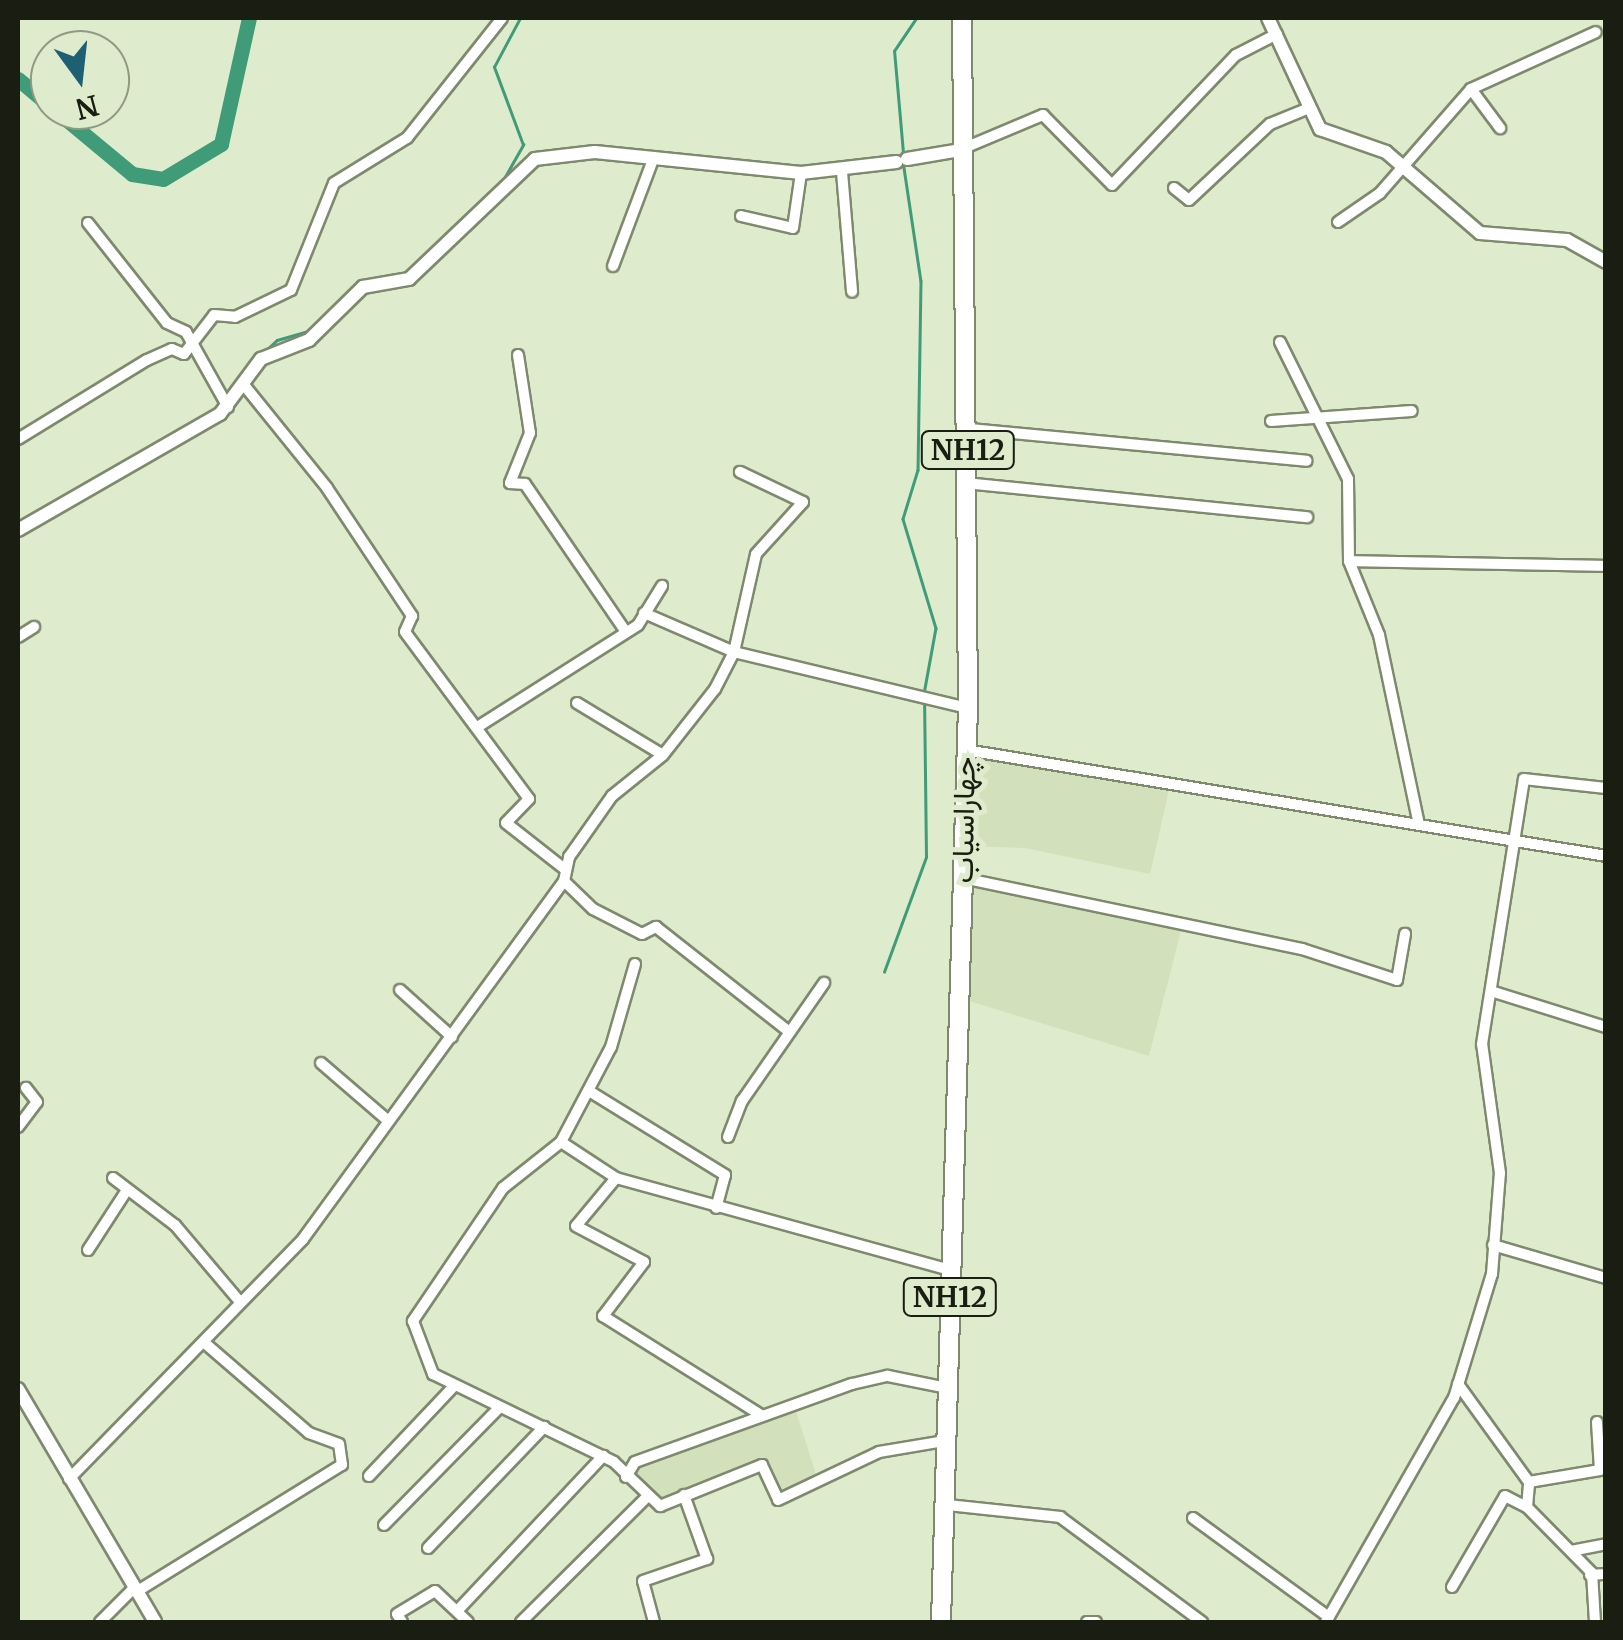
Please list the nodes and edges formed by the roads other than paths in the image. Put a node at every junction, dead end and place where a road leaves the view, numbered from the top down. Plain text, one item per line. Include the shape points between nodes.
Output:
1 (502, 18) edge
2 (962, 18) edge
3 (1268, 18) edge
4 (1596, 32) dead end
5 (1277, 34) junction
6 (1471, 89) junction
7 (1309, 108) junction
8 (1500, 128) dead end
9 (961, 150) junction
10 (654, 157) junction
11 (1402, 168) junction
12 (842, 172) junction
13 (801, 173) junction
14 (1174, 188) dead end
15 (740, 216) dead end
16 (1338, 222) dead end
17 (88, 223) dead end
18 (1606, 262) edge
19 (613, 266) dead end
20 (852, 292) dead end
21 (1280, 342) dead end
22 (196, 346) junction
23 (518, 356) dead end
24 (244, 385) junction
25 (228, 407) junction
26 (1412, 411) dead end
27 (1319, 416) junction
28 (1271, 421) dead end
29 (970, 429) junction
30 (18, 439) edge
31 (1306, 461) dead end
32 (740, 472) dead end
33 (965, 483) junction
34 (1306, 517) dead end
35 (18, 530) edge
36 (1349, 560) junction
37 (1606, 566) edge
38 (662, 586) dead end
39 (644, 614) junction
40 (34, 626) dead end
41 (626, 632) junction
42 (18, 637) edge
43 (734, 652) junction
44 (578, 703) dead end
45 (968, 708) junction
46 (479, 726) junction
47 (963, 750) junction
48 (663, 755) junction
49 (1606, 788) edge
50 (1420, 824) junction
51 (1514, 834) junction
52 (1606, 856) edge
53 (565, 875) junction
54 (962, 878) junction
55 (1405, 934) dead end
56 (636, 964) dead end
57 (824, 983) dead end
58 (400, 990) dead end
59 (1494, 992) junction
60 (1606, 1027) edge
61 (788, 1031) junction
62 (452, 1037) junction
63 (320, 1062) dead end
64 (26, 1088) dead end
65 (589, 1091) junction
66 (386, 1120) junction
67 (18, 1127) edge
68 (728, 1137) dead end
69 (561, 1142) junction
70 (112, 1178) dead end
71 (616, 1178) junction
72 (127, 1190) junction
73 (716, 1208) junction
74 (1493, 1245) junction
75 (88, 1250) dead end
76 (951, 1270) junction
77 (1606, 1278) edge
78 (240, 1302) junction
79 (206, 1344) junction
80 (1458, 1384) junction
81 (455, 1385) junction
82 (948, 1388) junction
83 (18, 1389) edge
84 (500, 1407) junction
85 (762, 1415) junction
86 (1597, 1422) dead end
87 (544, 1427) junction
88 (946, 1440) junction
89 (1603, 1455) edge
90 (603, 1456) junction
91 (368, 1476) dead end
92 (626, 1477) junction
93 (70, 1479) junction
94 (1529, 1482) junction
95 (684, 1495) junction
96 (648, 1496) junction
97 (948, 1505) junction
98 (1528, 1507) junction
99 (1193, 1518) dead end
100 (384, 1524) dead end
101 (1606, 1544) edge
102 (428, 1548) dead end
103 (1570, 1551) junction
104 (1606, 1574) edge
105 (1590, 1575) junction
106 (1452, 1586) dead end
107 (135, 1590) junction
108 (458, 1610) junction
109 (1328, 1620) edge
110 (1196, 1621) edge
111 (100, 1622) edge
112 (155, 1622) edge
113 (402, 1622) edge
114 (468, 1622) edge
115 (521, 1622) edge
116 (654, 1622) edge
117 (941, 1622) edge
118 (1088, 1622) edge
119 (1096, 1622) edge
120 (1595, 1622) edge

1 - 22 street via 407,138 334,184 291,290 235,317 214,316
2 - 9 highway, چهاراسیاب / NH12
3 - 5 street
4 - 6 street
5 - 7 street
5 - 9 street via 1236,55 1112,186 1043,115
6 - 8 street
6 - 11 street
7 - 11 street via 1320,129 1382,149
7 - 14 street via 1270,124 1189,200
9 - 12 street
9 - 29 highway, چهاراسیاب / NH12
10 - 13 street
10 - 19 street
10 - 24 street via 535,158 409,279 363,287 308,340 261,359
11 - 16 street
11 - 18 street via 1480,233 1567,240
12 - 13 street
12 - 20 street
13 - 15 street via 792,228
17 - 22 street
21 - 27 street
22 - 25 street
22 - 30 street via 148,360
23 - 41 street via 530,433 510,484 525,484
24 - 25 street
24 - 46 street via 326,488 412,616 404,632
25 - 35 street via 177,431 148,463 89,483
26 - 27 street
27 - 28 street
27 - 36 street via 1350,489
29 - 31 street
29 - 33 highway, چهاراسیاب / NH12
32 - 43 street via 803,502 756,554
33 - 34 street
33 - 45 highway, چهاراسیاب / NH12
36 - 37 street
36 - 50 street via 1378,635
38 - 39 street
39 - 41 street
39 - 43 street
40 - 42 street
41 - 46 street
43 - 45 street
43 - 48 street
44 - 48 street
45 - 47 highway, چهاراسیاب / NH12
46 - 53 street via 528,800 506,823
47 - 50 street
47 - 54 highway, چهاراسیاب / NH12
48 - 53 street via 612,796
49 - 51 street via 1524,778
50 - 51 street
51 - 52 street
51 - 59 street via 1490,958
53 - 61 street via 593,909 642,934 656,928
53 - 62 street
54 - 55 street via 1302,949 1397,980
54 - 76 highway, چهاراسیاب / NH12
56 - 65 street
57 - 61 street
58 - 62 street
59 - 60 street
59 - 74 street via 1480,1074 1500,1173
61 - 68 street
62 - 66 street
63 - 66 street
64 - 67 street via 37,1102
65 - 69 street
65 - 73 street via 725,1176
66 - 78 street via 302,1239
69 - 71 street
69 - 81 street via 502,1188 413,1321 433,1374
70 - 72 street
71 - 73 street
71 - 85 street via 576,1226 644,1262 603,1316
72 - 75 street
72 - 78 street via 175,1225
73 - 76 street
74 - 77 street
74 - 80 street
76 - 82 highway, چهاراسیاب / NH12
78 - 79 street
79 - 93 street
79 - 107 street via 308,1433 339,1444 342,1466
80 - 94 street
80 - 109 street
81 - 84 street
81 - 91 street
82 - 85 street via 888,1376
82 - 88 highway, چهاراسیاب / NH12
83 - 93 street
84 - 87 street
84 - 100 street
85 - 92 street via 634,1462
86 - 89 street
87 - 90 street
87 - 102 street
88 - 95 street via 879,1452 778,1500 762,1465
88 - 97 highway, چهاراسیاب / NH12
89 - 94 street via 1600,1470
90 - 92 street
90 - 108 street
92 - 96 street
93 - 107 street
94 - 98 street
95 - 96 street via 660,1506
95 - 116 street via 707,1560 643,1581
96 - 115 street
97 - 110 street via 1060,1517
97 - 117 highway, چهاراسیاب / NH12
98 - 103 street
98 - 106 street via 1505,1496
99 - 109 street
101 - 103 street
103 - 105 street
104 - 105 street
105 - 120 street
107 - 111 street
107 - 112 street
108 - 113 street via 435,1590 396,1614
108 - 114 street
118 - 119 street

